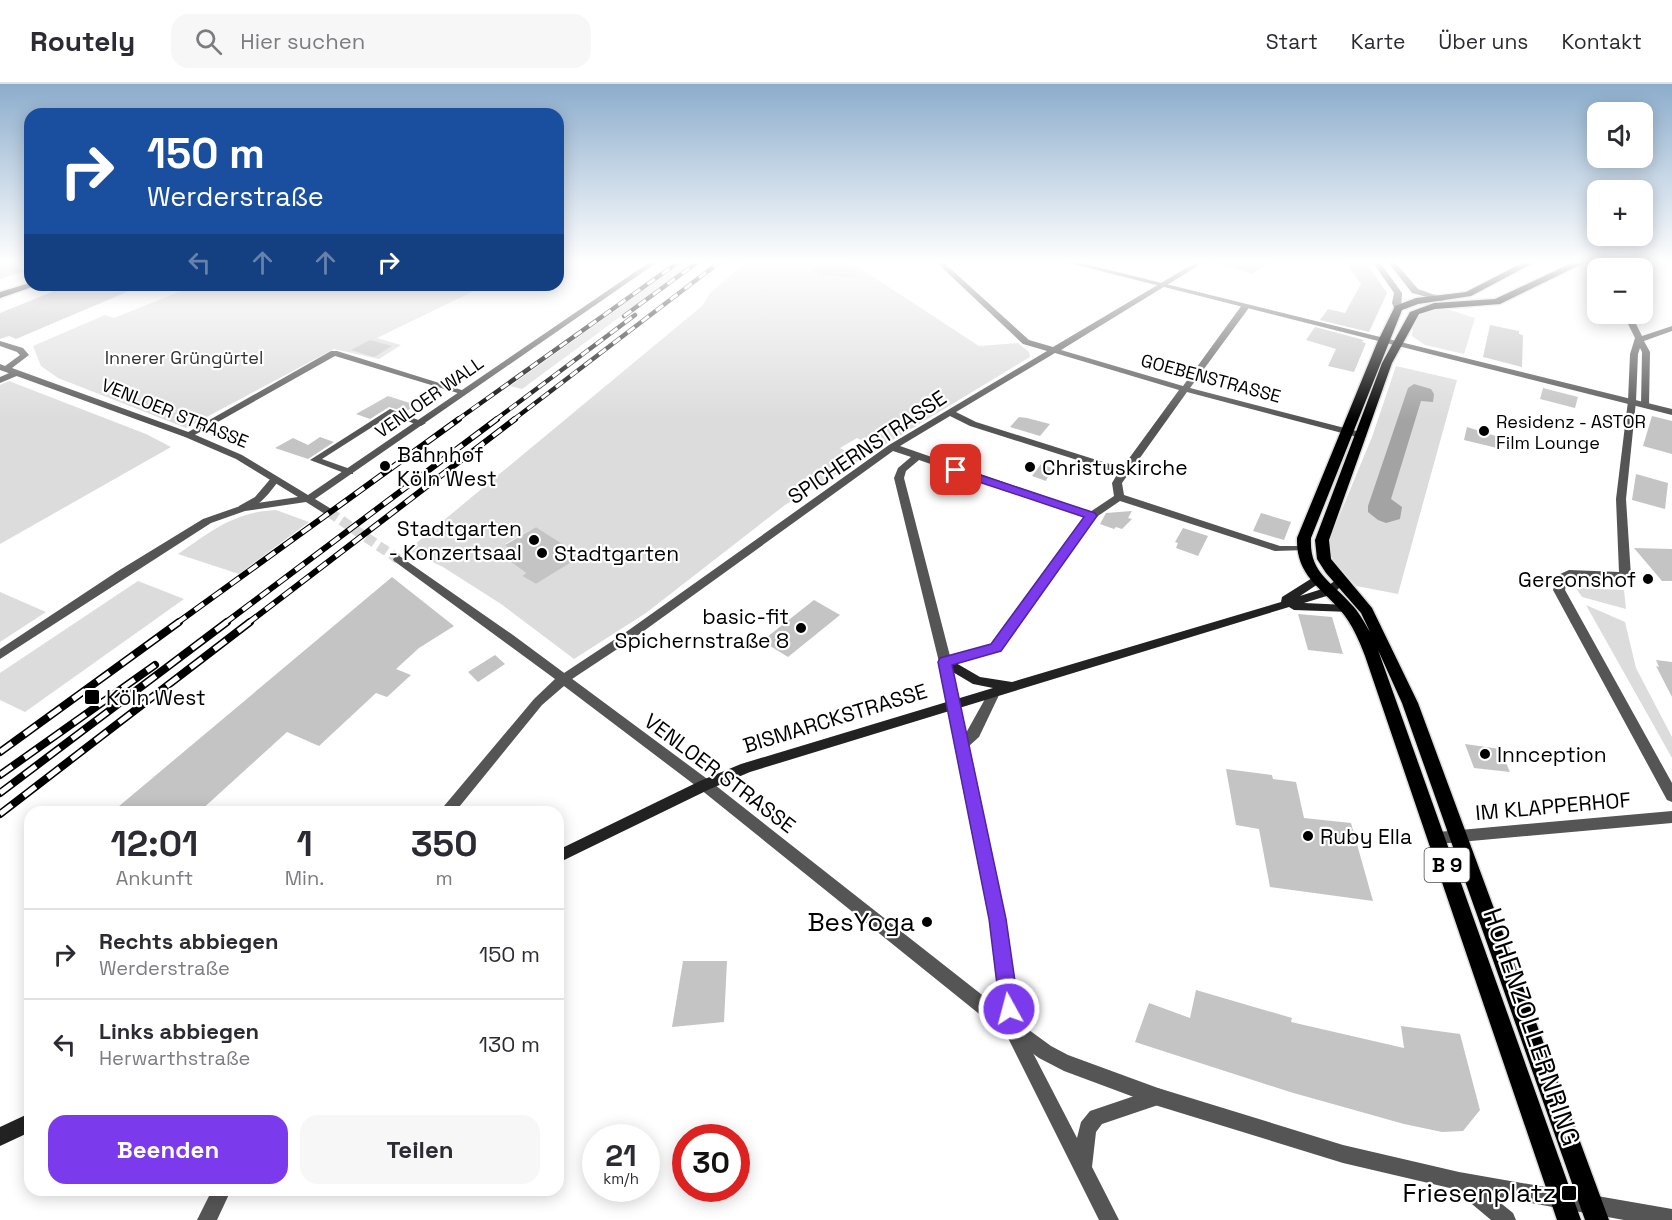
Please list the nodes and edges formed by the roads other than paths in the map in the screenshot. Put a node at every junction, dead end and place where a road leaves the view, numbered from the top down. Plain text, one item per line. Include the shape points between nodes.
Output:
1 (578, 314) edge
2 (996, 314) edge
3 (1114, 314) edge
4 (1240, 314) edge
5 (1275, 314) edge
6 (1395, 314) edge
7 (1415, 314) edge
8 (1631, 324) edge
9 (1672, 328) edge
10 (1384, 339) junction
11 (1638, 339) junction
12 (0, 343) edge
13 (1399, 344) junction
14 (12, 347) junction
15 (0, 350) edge
16 (1052, 351) junction
17 (3, 368) edge
18 (16, 373) junction
19 (0, 380) edge
20 (1184, 388) junction
21 (464, 392) junction
22 (1632, 401) junction
23 (1645, 405) junction
24 (949, 412) junction
25 (1672, 412) edge
26 (422, 423) junction
27 (1347, 431) junction
28 (188, 435) junction
29 (1361, 435) junction
30 (892, 447) junction
31 (917, 457) junction
32 (1124, 471) junction
33 (350, 472) junction
34 (275, 479) junction
35 (1119, 497) junction
36 (309, 499) junction
37 (243, 508) junction
38 (328, 512) tunnel mouth
39 (1091, 516) junction
40 (1302, 548) junction
41 (398, 559) tunnel mouth
42 (1317, 579) junction
43 (1340, 580) junction
44 (1329, 591) junction
45 (1350, 602) junction
46 (1269, 610) junction
47 (0, 655) edge
48 (945, 662) junction
49 (562, 680) junction
50 (1014, 687) junction
51 (994, 693) junction
52 (952, 705) junction
53 (961, 745) junction
54 (705, 785) junction
55 (1672, 796) edge
56 (451, 806) edge
57 (1672, 817) edge
58 (1447, 837) junction
59 (564, 854) edge
60 (1011, 1028) junction
61 (1158, 1097) junction
62 (24, 1125) edge
63 (0, 1137) edge
64 (1083, 1167) junction
65 (1459, 1181) junction
66 (219, 1196) edge
67 (1565, 1210) edge
68 (1594, 1212) edge
69 (1672, 1219) edge
70 (207, 1220) edge
71 (1109, 1220) edge
72 (1506, 1220) edge

1 - 21 street, VENLOER WALL
2 - 16 street, GOEBENSTRASSE via 1026,342
3 - 16 street, SPICHERNSTRASSE
4 - 20 street
5 - 10 street
6 - 10 main road
7 - 13 main road, B 9
8 - 11 street
9 - 11 street
10 - 13 street
10 - 27 main road
11 - 22 street
11 - 23 street via 1646,352
12 - 14 street
13 - 22 street
13 - 29 main road, B 9 via 1387,363
14 - 15 street
14 - 17 street via 25,355
16 - 20 street, GOEBENSTRASSE
16 - 24 street, SPICHERNSTRASSE
17 - 18 street, VENLOER STRASSE
18 - 19 street
18 - 28 street, VENLOER STRASSE
20 - 27 street, GOEBENSTRASSE
20 - 32 street
21 - 26 street, VENLOER WALL
21 - 28 street via 334,353
22 - 23 street
22 - 55 street via 1621,499 1625,576 1569,574 1562,578 1559,590
23 - 25 street
24 - 30 street, SPICHERNSTRASSE
24 - 32 street via 973,424
26 - 33 street, VENLOER WALL
26 - 33 street via 390,412 315,460
27 - 29 street, GOEBENSTRASSE
27 - 40 main road
28 - 34 street, VENLOER STRASSE via 239,457
29 - 43 main road, B 9 via 1322,540 1324,559
30 - 31 street
30 - 49 street, SPICHERNSTRASSE
31 - 39 street
31 - 48 street via 901,470 899,478
32 - 35 street via 1117,483
33 - 36 street, VENLOER WALL
34 - 36 street, VENLOER STRASSE
34 - 37 street via 259,499
35 - 39 street
35 - 40 street via 1279,549
36 - 37 street
36 - 38 street, VENLOER STRASSE
37 - 47 street via 183,535
39 - 48 street via 996,647
40 - 42 main road, B 9
41 - 49 street, VENLOER STRASSE
42 - 44 main road, B 9
42 - 46 main road
43 - 44 main road, BISMARCKSTRASSE
43 - 45 main road, B 9
44 - 45 main road, HOHENZOLLERNRING / B 9
44 - 46 main road, BISMARCKSTRASSE
45 - 46 main road
45 - 58 main road, HOHENZOLLERNRING / B 9
46 - 50 main road, BISMARCKSTRASSE
48 - 50 main road via 977,681
48 - 52 street
49 - 54 street, VENLOER STRASSE
49 - 56 street, SPICHERNSTRASSE via 538,702
50 - 51 main road, BISMARCKSTRASSE
51 - 52 main road, BISMARCKSTRASSE
51 - 53 street via 974,734
52 - 53 street
52 - 54 main road, BISMARCKSTRASSE via 746,768
53 - 60 street via 997,919
54 - 59 main road, BISMARCKSTRASSE
54 - 60 street, VENLOER STRASSE
57 - 58 street, IM KLAPPERHOF
58 - 67 main road, HOHENZOLLERNRING / B 9
58 - 68 main road, HOHENZOLLERNRING / B 9
60 - 61 street via 1064,1062
60 - 64 street
61 - 64 street via 1096,1118 1087,1128
61 - 65 street via 1343,1154
62 - 63 main road
64 - 71 street
65 - 67 street
65 - 72 street
66 - 70 street
67 - 68 street
68 - 69 street

